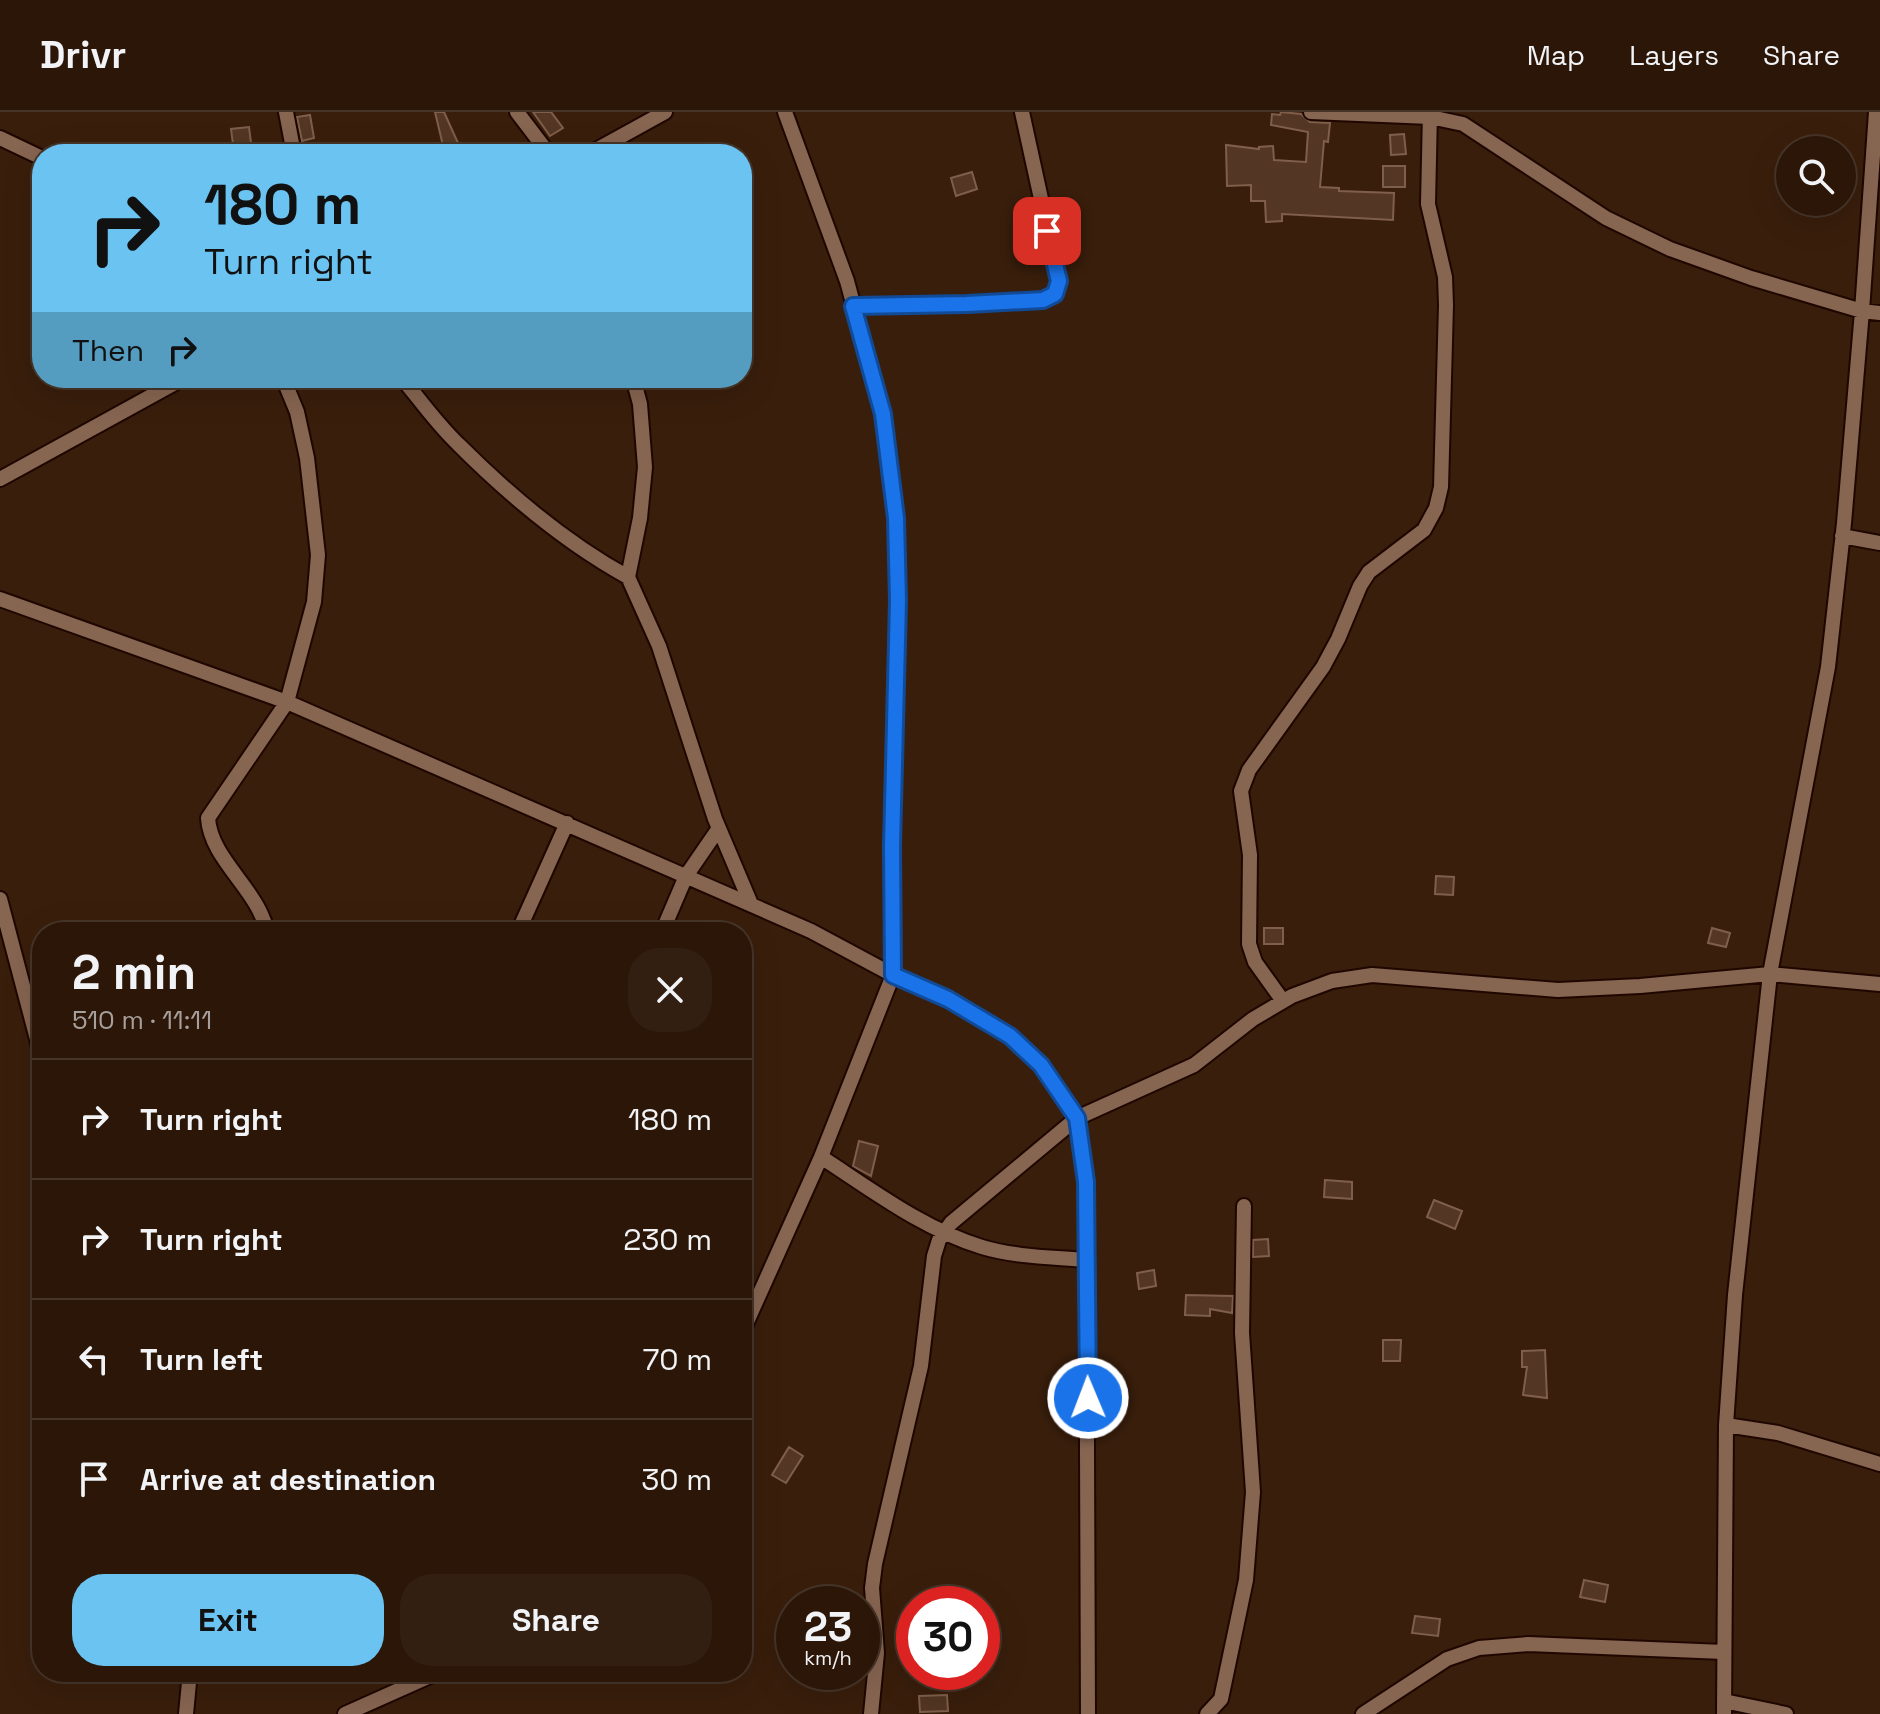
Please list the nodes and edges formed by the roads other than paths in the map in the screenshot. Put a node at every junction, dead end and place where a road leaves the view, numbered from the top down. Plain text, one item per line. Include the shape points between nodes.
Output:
1 (286, 112) edge
2 (517, 112) edge
3 (665, 112) edge
4 (785, 112) edge
5 (1022, 112) edge
6 (1311, 112) edge
7 (1876, 112) edge
8 (1430, 115) edge
9 (0, 138) edge
10 (292, 144) edge
11 (541, 144) edge
12 (607, 144) edge
13 (32, 153) edge
14 (853, 306) junction
15 (1862, 311) junction
16 (1880, 313) edge
17 (166, 388) edge
18 (287, 388) edge
19 (410, 388) edge
20 (636, 388) edge
21 (0, 479) edge
22 (1842, 536) junction
23 (1880, 543) edge
24 (628, 577) junction
25 (0, 599) edge
26 (287, 702) junction
27 (567, 823) junction
28 (719, 828) junction
29 (686, 876) junction
30 (0, 899) edge
31 (751, 904) junction
32 (264, 922) edge
33 (522, 922) edge
34 (666, 922) edge
35 (1770, 974) junction
36 (893, 975) junction
37 (1880, 984) edge
38 (1283, 1001) junction
39 (32, 1020) edge
40 (1077, 1118) junction
41 (821, 1157) junction
42 (1244, 1206) dead end
43 (944, 1233) junction
44 (1086, 1260) junction
45 (752, 1312) edge
46 (1726, 1425) junction
47 (1880, 1464) edge
48 (1724, 1652) junction
49 (189, 1682) edge
50 (417, 1682) edge
51 (1724, 1708) edge
52 (186, 1714) edge
53 (345, 1714) edge
54 (871, 1714) edge
55 (1088, 1714) edge
56 (1207, 1714) edge
57 (1363, 1714) edge
58 (1786, 1714) edge

1 - 10 street
2 - 11 street
3 - 12 street
4 - 14 street
5 - 14 street via 1059,281 1055,294 1043,300
6 - 8 street
7 - 15 street
8 - 15 street via 1463,124 1606,218 1670,249
8 - 38 street via 1428,204 1446,305 1436,508 1424,530 1369,572 1323,667 1249,770 1241,791 1250,855 1249,944 1255,962
9 - 13 street
14 - 36 street via 883,414 896,518
15 - 16 street
15 - 22 street
17 - 21 street
18 - 26 street via 307,458 318,555 314,602
19 - 24 street via 456,443 496,479 561,534
20 - 24 street via 645,467
22 - 23 street
22 - 35 street via 1828,667
24 - 28 street via 679,700
25 - 26 street
26 - 27 street
26 - 32 street via 208,818 214,842
27 - 29 street
27 - 33 street
28 - 29 street
28 - 31 street
29 - 31 street
29 - 34 street
30 - 39 street
31 - 36 street
35 - 37 street
35 - 38 street via 1558,990 1372,975 1332,981
35 - 46 street
36 - 40 street via 948,999 1010,1036 1041,1065
36 - 41 street
38 - 40 street via 1194,1065
40 - 43 street
40 - 44 street via 1086,1182
41 - 43 street
41 - 45 street
42 - 56 street via 1242,1333 1253,1492 1249,1558 1221,1699
43 - 44 street via 1014,1254
43 - 54 street via 934,1256 921,1366 875,1564 877,1653
44 - 55 street
46 - 47 street via 1778,1433
46 - 48 street
48 - 51 street
48 - 57 street via 1528,1644 1479,1648 1447,1659
49 - 52 street
50 - 53 street
51 - 58 street

